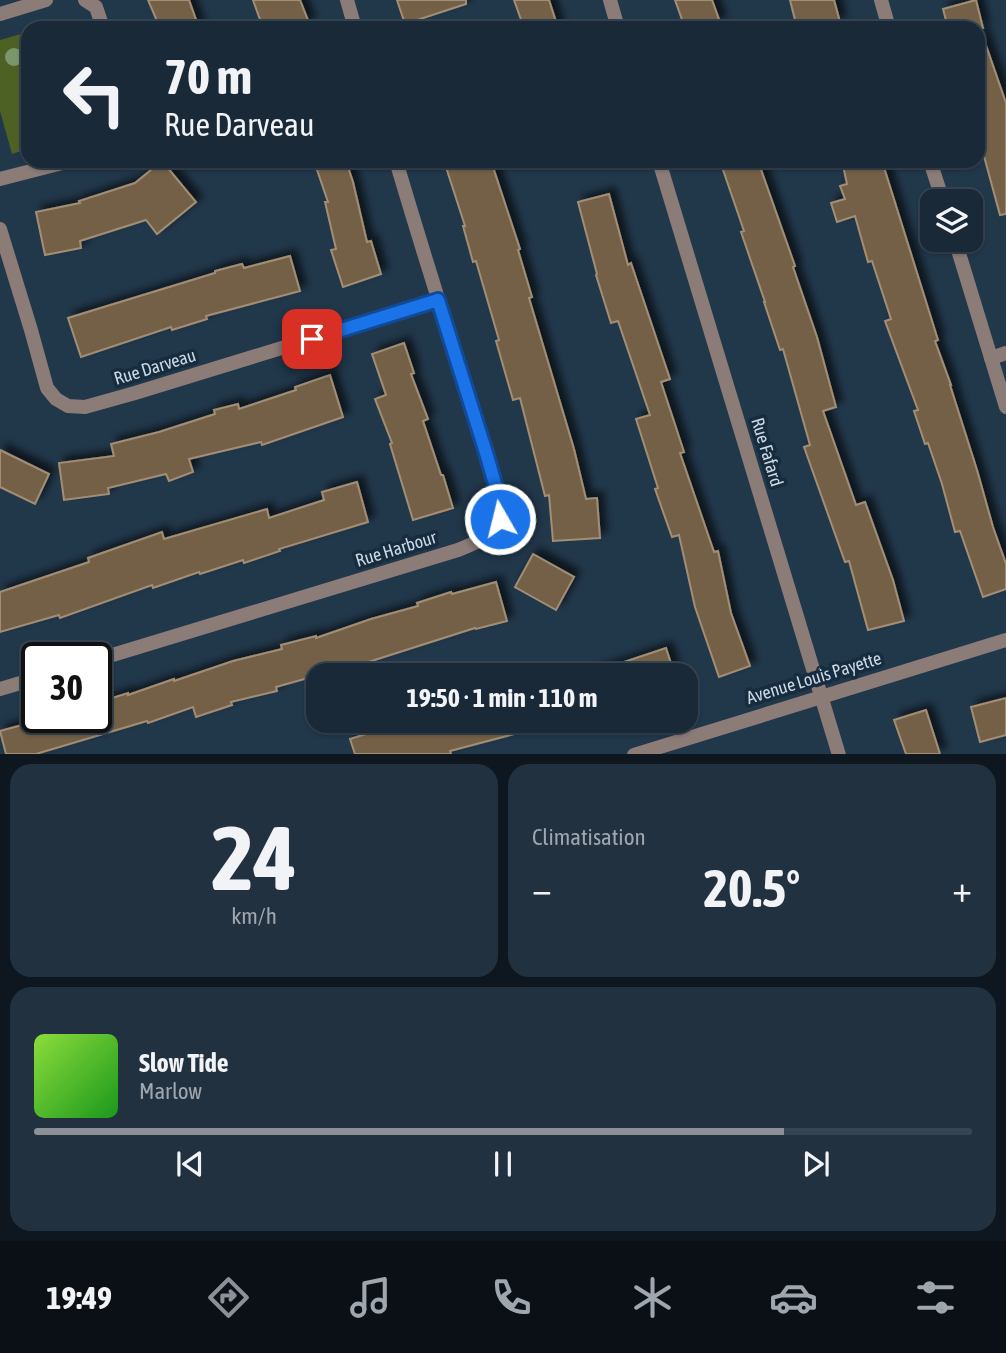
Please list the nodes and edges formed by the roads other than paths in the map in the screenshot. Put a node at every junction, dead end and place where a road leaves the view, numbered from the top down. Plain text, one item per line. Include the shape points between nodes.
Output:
1 (46, 0) edge
2 (85, 0) edge
3 (347, 0) edge
4 (610, 0) edge
5 (881, 0) edge
6 (0, 14) edge
7 (101, 21) edge
8 (353, 21) edge
9 (616, 21) edge
10 (887, 21) edge
11 (43, 168) edge
12 (398, 168) edge
13 (661, 168) edge
14 (932, 168) edge
15 (0, 179) edge
16 (939, 189) edge
17 (0, 229) edge
18 (959, 252) edge
19 (438, 300) junction
20 (1006, 353) edge
21 (991, 358) junction
22 (1006, 407) edge
23 (1006, 640) edge
24 (112, 655) edge
25 (21, 683) edge
26 (0, 689) edge
27 (821, 696) junction
28 (634, 754) edge
29 (839, 754) edge

1 - 6 street
2 - 7 street via 96,8
3 - 8 street
4 - 9 street
5 - 10 street
11 - 15 street
12 - 19 street, Rue Harbour
13 - 27 street, Rue Fafard
14 - 16 street
17 - 19 street, Rue Darveau via 47,388 68,406 85,407 135,393
18 - 21 street
19 - 24 street, Rue Harbour via 502,508 492,531 458,550
20 - 21 street
21 - 22 street
23 - 27 street, Avenue Louis Payette
25 - 26 street
27 - 28 street, Avenue Louis Payette
27 - 29 street, Rue Fafard

